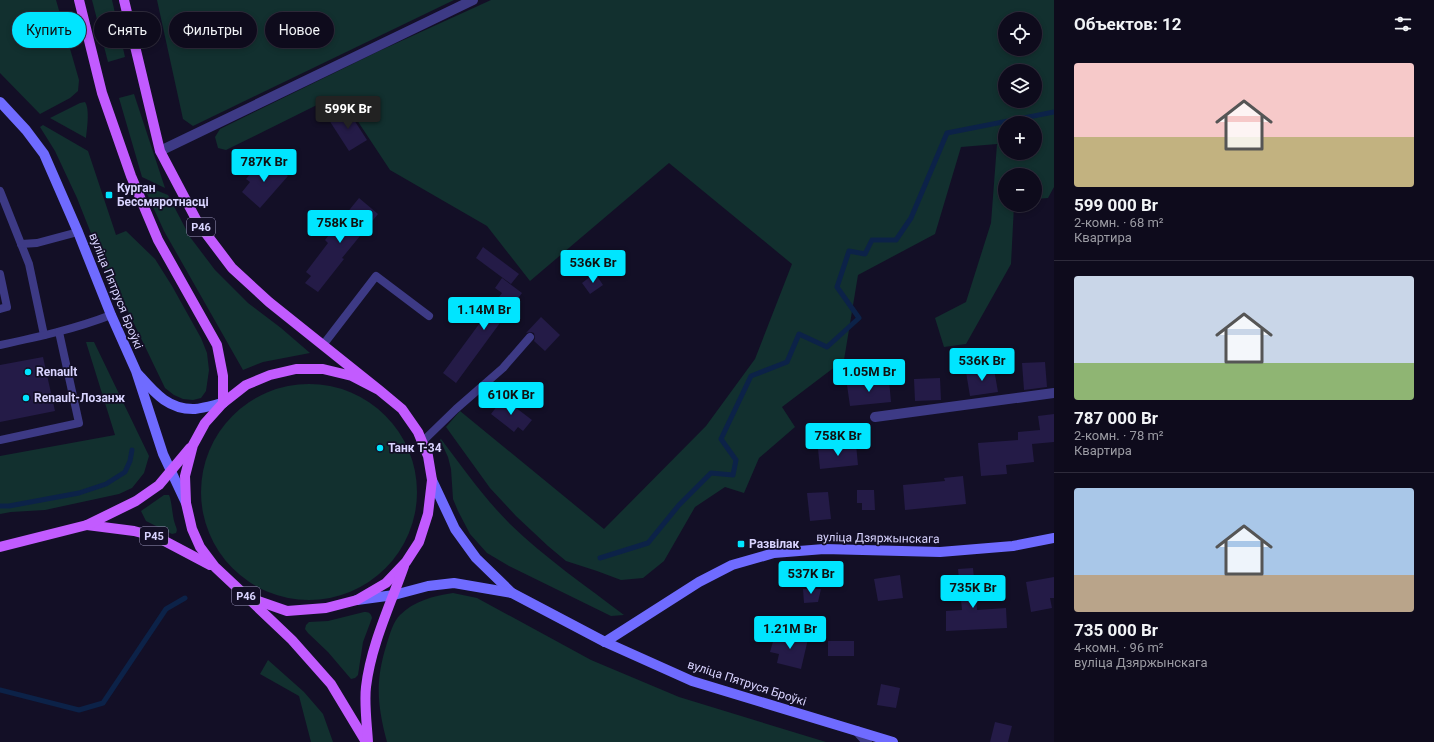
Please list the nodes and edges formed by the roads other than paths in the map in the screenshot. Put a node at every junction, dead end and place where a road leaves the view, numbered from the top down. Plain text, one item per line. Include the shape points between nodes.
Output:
1 (79, 0) edge
2 (124, 0) edge
3 (473, 0) edge
4 (0, 102) edge
5 (160, 151) junction
6 (0, 191) edge
7 (78, 232) junction
8 (21, 244) junction
9 (0, 274) edge
10 (0, 309) edge
11 (111, 315) junction
12 (429, 316) dead end
13 (59, 332) junction
14 (44, 335) junction
15 (530, 337) dead end
16 (0, 345) edge
17 (323, 345) junction
18 (136, 371) junction
19 (379, 390) junction
20 (1054, 393) edge
21 (223, 403) junction
22 (875, 417) dead end
23 (0, 440) edge
24 (422, 442) junction
25 (193, 445) junction
26 (172, 471) junction
27 (432, 480) junction
28 (186, 503) junction
29 (87, 525) junction
30 (1054, 538) edge
31 (0, 547) edge
32 (406, 562) junction
33 (215, 568) junction
34 (512, 593) junction
35 (394, 595) junction
36 (247, 597) junction
37 (357, 600) junction
38 (605, 642) junction
39 (857, 731) junction
40 (367, 742) edge
41 (867, 742) edge
42 (893, 742) edge

1 - 21 main road via 102,93 131,176 158,240 217,345 223,376
2 - 5 main road, Р46
3 - 5 street
4 - 7 main road, вуліца Пятруся Броўкі via 44,154
5 - 17 main road, Р46 via 198,223 232,268 269,302
6 - 8 lane
7 - 8 lane via 37,243
7 - 11 main road, вуліца Пятруся Броўкі
8 - 14 lane via 29,264
9 - 10 lane via 7,307
11 - 13 lane
11 - 18 main road, вуліца Пятруся Броўкі
12 - 17 lane via 376,276
13 - 14 lane
13 - 23 lane via 79,423
14 - 16 lane
15 - 24 lane via 503,368
17 - 19 main road, Р46
18 - 21 main road via 164,401 180,407 195,409
18 - 26 main road, вуліца Пятруся Броўкі via 163,454
19 - 21 main road, Р46 via 352,376 323,369 296,369 270,375 246,385
19 - 24 main road, Р46 via 402,409
20 - 22 street
21 - 25 main road, Р46 via 205,423
24 - 27 main road, Р46 via 428,456
25 - 26 main road, Р45
25 - 28 main road, Р46 via 185,476
26 - 28 main road, вуліца Пятруся Броўкі
26 - 29 main road, Р45 via 159,485 136,501
27 - 32 main road, Р46 via 428,514 419,542
27 - 34 main road, вуліца Пятруся Броўкі via 454,529 476,558
28 - 33 main road, Р46 via 200,547
29 - 31 main road, Р45
29 - 33 main road, Р45 via 134,531 157,537
30 - 38 main road, вуліца Дзяржынскага via 1013,546 940,552 824,549 774,553 732,565 699,582
32 - 35 main road, Р46
32 - 37 main road, Р46 via 386,583
33 - 36 main road, Р46
34 - 35 main road, вуліца Пятруся Броўкі via 454,583 428,586
34 - 38 main road, вуліца Пятруся Броўкі
35 - 37 main road, вуліца Пятруся Броўкі
35 - 40 main road, Р46 via 374,650 365,688
36 - 37 main road, Р46 via 287,612 326,608
36 - 40 main road, Р46 via 292,640 331,684
38 - 39 main road, вуліца Пятруся Броўкі via 692,681
39 - 41 street
39 - 42 main road, вуліца Пятруся Броўкі

